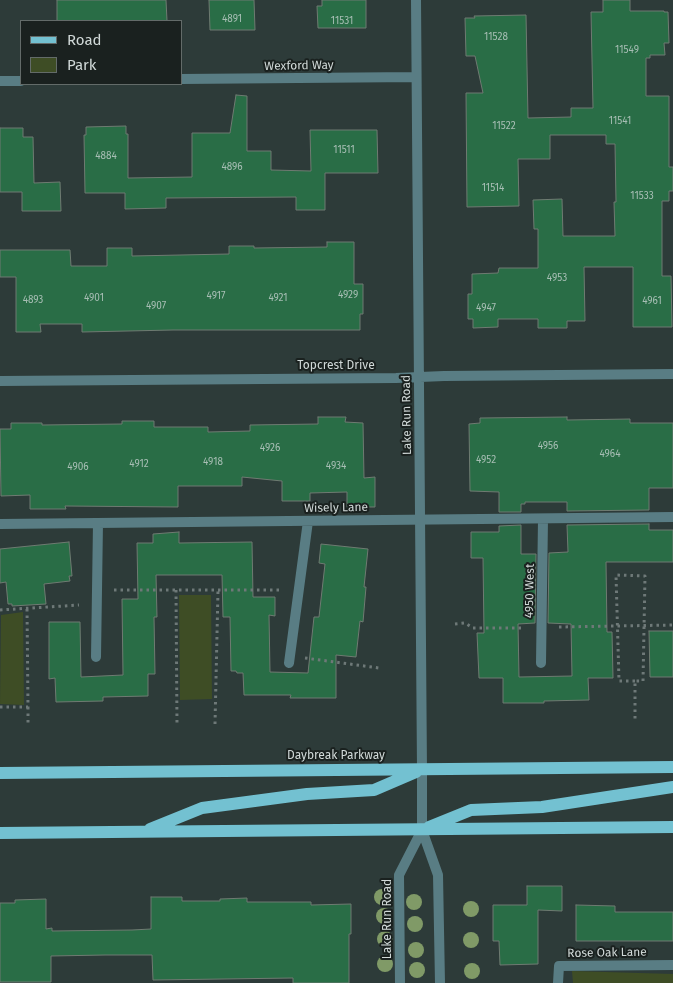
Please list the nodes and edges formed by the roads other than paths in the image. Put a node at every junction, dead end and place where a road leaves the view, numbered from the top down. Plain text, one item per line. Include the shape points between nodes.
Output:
1 (416, 0) edge
2 (416, 77) junction
3 (182, 79) edge
4 (0, 81) edge
5 (20, 81) edge
6 (673, 374) edge
7 (419, 378) junction
8 (0, 381) edge
9 (673, 517) edge
10 (543, 519) junction
11 (420, 520) junction
12 (308, 521) junction
13 (98, 523) junction
14 (0, 524) edge
15 (96, 657) dead end
16 (289, 659) road end
17 (542, 663) dead end
18 (673, 766) edge
19 (422, 770) junction
20 (0, 774) edge
21 (673, 787) edge
22 (673, 827) edge
23 (422, 830) junction
24 (143, 831) junction
25 (0, 833) edge
26 (673, 965) edge
27 (400, 983) edge
28 (440, 983) edge
29 (558, 983) edge

1 - 2 street, Lake Run Road
2 - 3 street, Wexford Way
2 - 7 street, Lake Run Road
4 - 5 street
6 - 7 street, Topcrest Drive
7 - 8 street, Topcrest Drive
7 - 11 street, Lake Run Road
9 - 10 street, Wisely Lane
10 - 11 street, Wisely Lane
10 - 17 street, 4950 West
11 - 12 street, Wisely Lane
11 - 19 street, Lake Run Road
12 - 13 street, Wisely Lane
12 - 16 street
13 - 14 street, Wisely Lane
13 - 15 street
18 - 19 main road, Daybreak Parkway
19 - 20 main road, Daybreak Parkway
19 - 23 street, Lake Run Road
19 - 24 main road via 374,790 307,794 202,808
21 - 23 main road via 542,807 472,810
22 - 23 main road
23 - 24 main road
23 - 27 street, Lake Run Road via 399,875
23 - 28 street, Lake Run Road via 438,875
24 - 25 main road
26 - 29 street, Rose Oak Lane via 559,966

